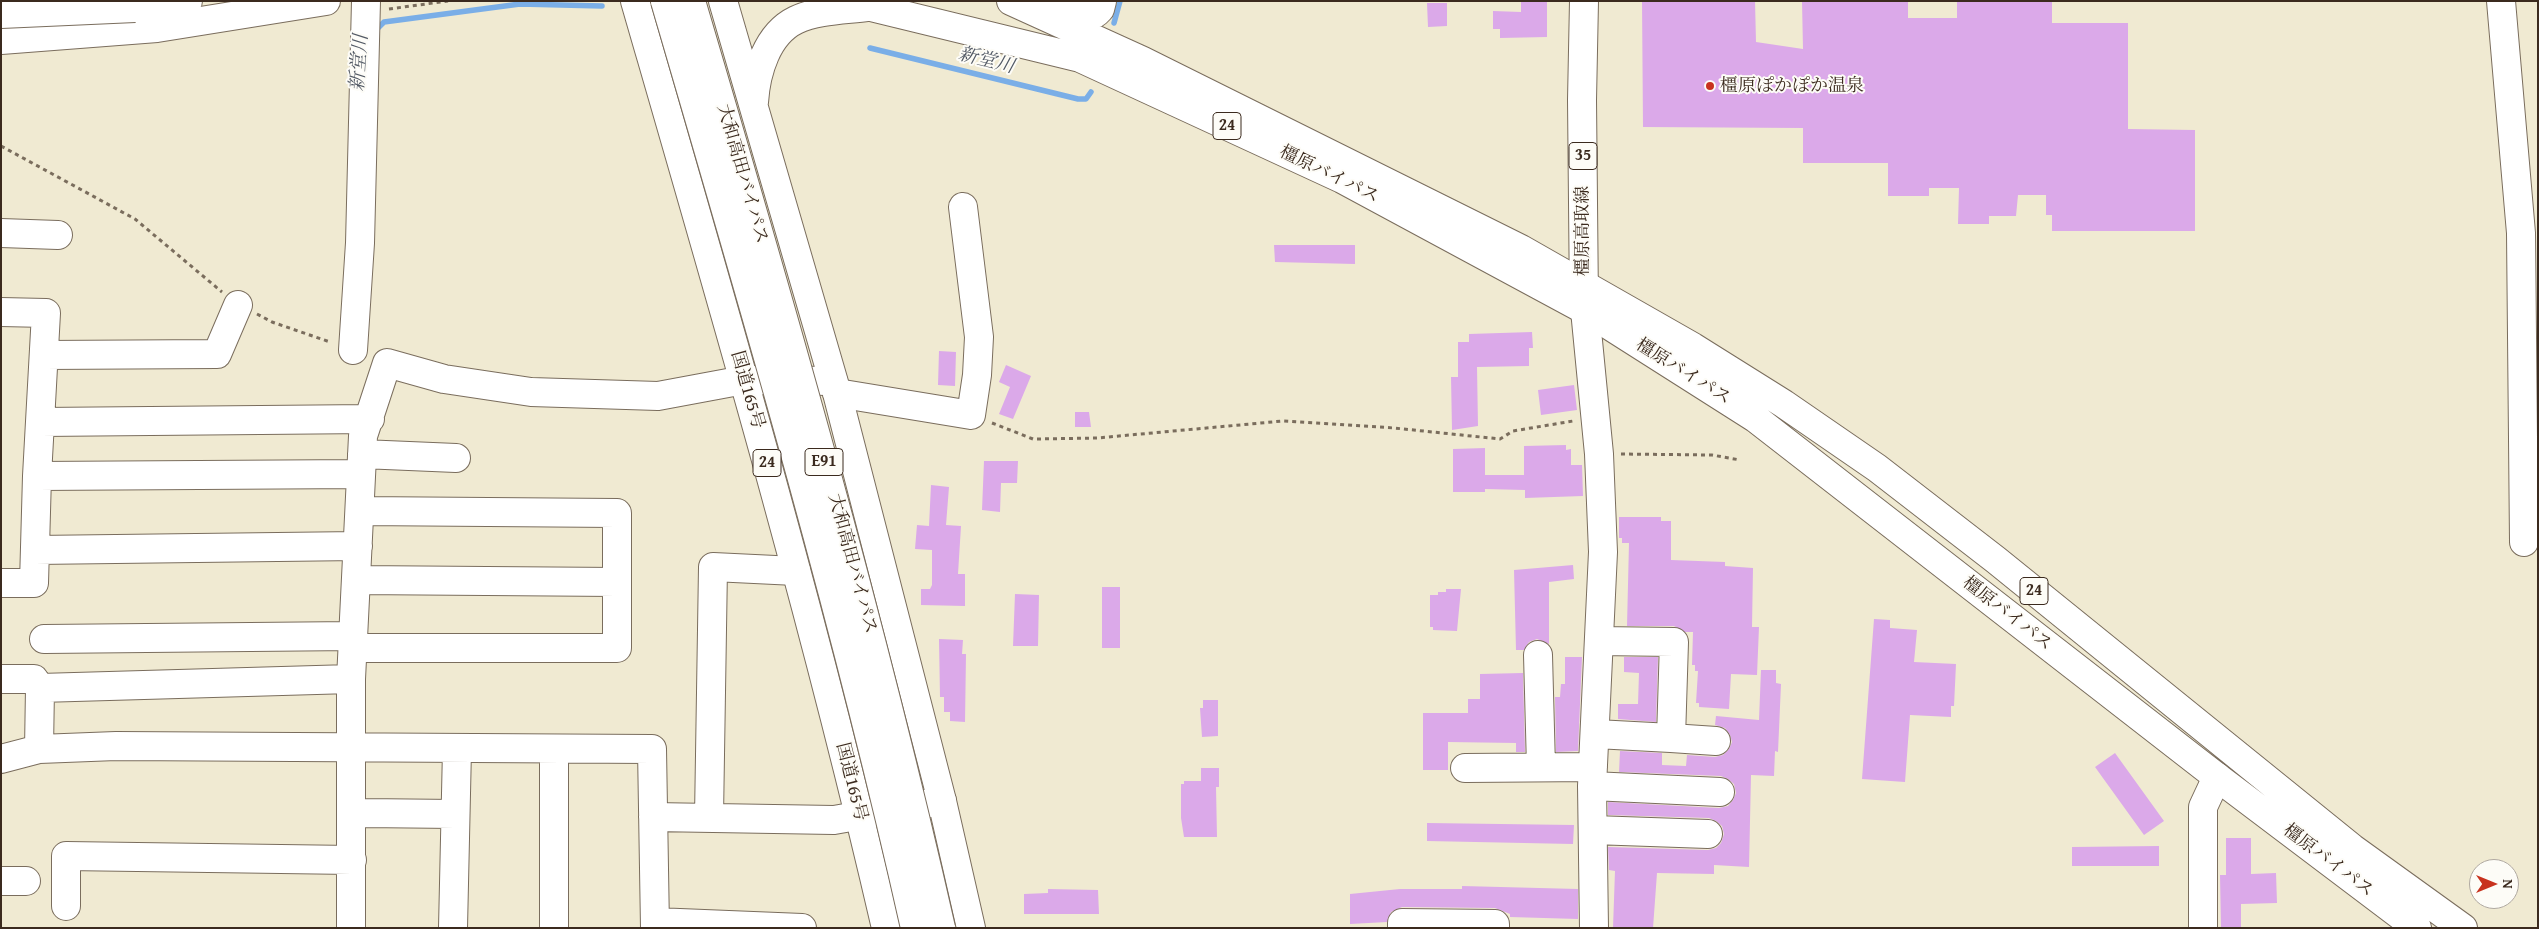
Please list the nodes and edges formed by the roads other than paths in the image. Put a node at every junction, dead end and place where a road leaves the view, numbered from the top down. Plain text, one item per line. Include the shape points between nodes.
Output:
1 (45, 1) edge
2 (188, 1) edge
3 (326, 1) edge
4 (635, 1) edge
5 (665, 1) edge
6 (691, 1) edge
7 (723, 1) edge
8 (1102, 1) edge
9 (1584, 1) edge
10 (2501, 1) edge
11 (858, 4) edge
12 (1020, 4) edge
13 (366, 5) edge
14 (1, 14) edge
15 (47, 38) junction
16 (1, 40) edge
17 (754, 108) junction
18 (963, 207) dead end
19 (1, 233) edge
20 (58, 235) dead end
21 (1584, 297) junction
22 (238, 305) road end
23 (1, 312) edge
24 (353, 350) road end
25 (44, 355) junction
26 (744, 380) junction
27 (835, 387) junction
28 (370, 419) junction
29 (41, 422) junction
30 (456, 458) dead end
31 (362, 464) junction
32 (37, 476) junction
33 (360, 511) junction
34 (2524, 542) dead end
35 (358, 546) junction
36 (35, 550) junction
37 (797, 575) junction
38 (356, 580) junction
39 (1, 582) edge
40 (617, 582) junction
41 (887, 582) junction
42 (44, 640) dead end
43 (1599, 641) junction
44 (353, 642) junction
45 (1538, 655) dead end
46 (1, 679) edge
47 (351, 679) junction
48 (40, 688) junction
49 (1596, 734) junction
50 (1671, 738) junction
51 (1716, 741) dead end
52 (350, 746) junction
53 (40, 749) junction
54 (456, 749) junction
55 (554, 749) junction
56 (1, 759) edge
57 (1541, 767) junction
58 (1464, 768) dead end
59 (1593, 777) junction
60 (2216, 777) junction
61 (1720, 792) dead end
62 (942, 801) junction
63 (364, 813) dead end
64 (455, 814) junction
65 (860, 816) junction
66 (709, 817) junction
67 (653, 818) junction
68 (1593, 830) junction
69 (1708, 834) dead end
70 (352, 860) junction
71 (66, 906) dead end
72 (655, 925) edge
73 (352, 928) edge
74 (453, 928) edge
75 (554, 928) edge
76 (802, 928) edge
77 (886, 928) edge
78 (915, 928) edge
79 (941, 928) edge
80 (971, 928) edge
81 (1402, 928) edge
82 (1495, 928) edge
83 (1594, 928) edge
84 (2202, 928) edge
85 (2417, 928) edge
86 (2462, 928) edge

1 - 15 main road
2 - 14 main road, bridge via 135,8
3 - 15 main road via 157,28
4 - 26 main road, 国道165号 / 24
5 - 78 main road, 大和高田バイパス / E91, bridge via 823,553
6 - 79 main road, 大和高田バイパス / E91, bridge via 847,544 885,686
7 - 17 main road
8 - 12 main road via 1100,8 1090,15
9 - 21 main road, 橿原高取線 / 35
10 - 34 main road via 2521,233
11 - 17 main road via 796,20 776,36 758,74
11 - 21 main road, 橿原バイパス / 24 via 1080,58 1342,179
12 - 21 main road, 橿原バイパス / 24 via 1366,170 1521,249
13 - 24 main road via 360,242
15 - 16 main road
17 - 27 main road
18 - 27 main road via 979,337 971,415
19 - 20 main road
21 - 43 main road, 橿原高取線 via 1599,454 1603,552
21 - 60 main road, 橿原バイパス / 24 via 1755,418
21 - 86 main road, 橿原バイパス / 24 via 1693,347 1877,468 2352,848
22 - 25 main road via 217,354
23 - 25 main road via 46,313
25 - 29 main road
26 - 27 main road
26 - 28 main road via 658,396 531,392 444,379 387,363
26 - 37 main road, 国道165号 / 24
27 - 41 main road
28 - 29 main road
28 - 31 main road via 363,436
29 - 32 main road
30 - 31 main road
31 - 32 main road
31 - 33 main road
32 - 36 main road
33 - 35 main road
33 - 40 main road via 617,513
35 - 36 main road
35 - 38 main road
36 - 39 main road via 34,583
37 - 41 main road
37 - 65 main road, 国道165号 / 24
37 - 66 main road via 713,567
38 - 40 main road
38 - 44 main road
40 - 44 main road via 617,648
41 - 62 main road
42 - 44 main road
43 - 49 main road, 橿原高取線
43 - 50 main road via 1674,642
44 - 47 main road
45 - 57 main road
46 - 48 main road via 34,679
47 - 48 main road
47 - 52 main road
48 - 53 main road
49 - 50 main road
49 - 59 main road, 橿原高取線
50 - 51 main road
52 - 53 main road
52 - 54 main road
52 - 70 main road
53 - 56 main road
54 - 55 main road
54 - 64 main road
55 - 67 main road via 652,749
55 - 75 main road
57 - 58 main road
57 - 59 main road
59 - 61 main road
59 - 68 main road, 橿原高取線
60 - 84 main road via 2203,806
60 - 85 main road, 橿原バイパス / 24
62 - 65 main road
62 - 80 main road
63 - 64 main road
64 - 74 main road
65 - 66 main road via 834,820
65 - 77 main road, 国道165号 / 24
66 - 67 main road
67 - 72 main road
68 - 69 main road
68 - 83 main road, 橿原高取線
70 - 71 main road via 66,856
70 - 73 main road
72 - 76 main road
81 - 82 main road via 1402,923 1495,924

